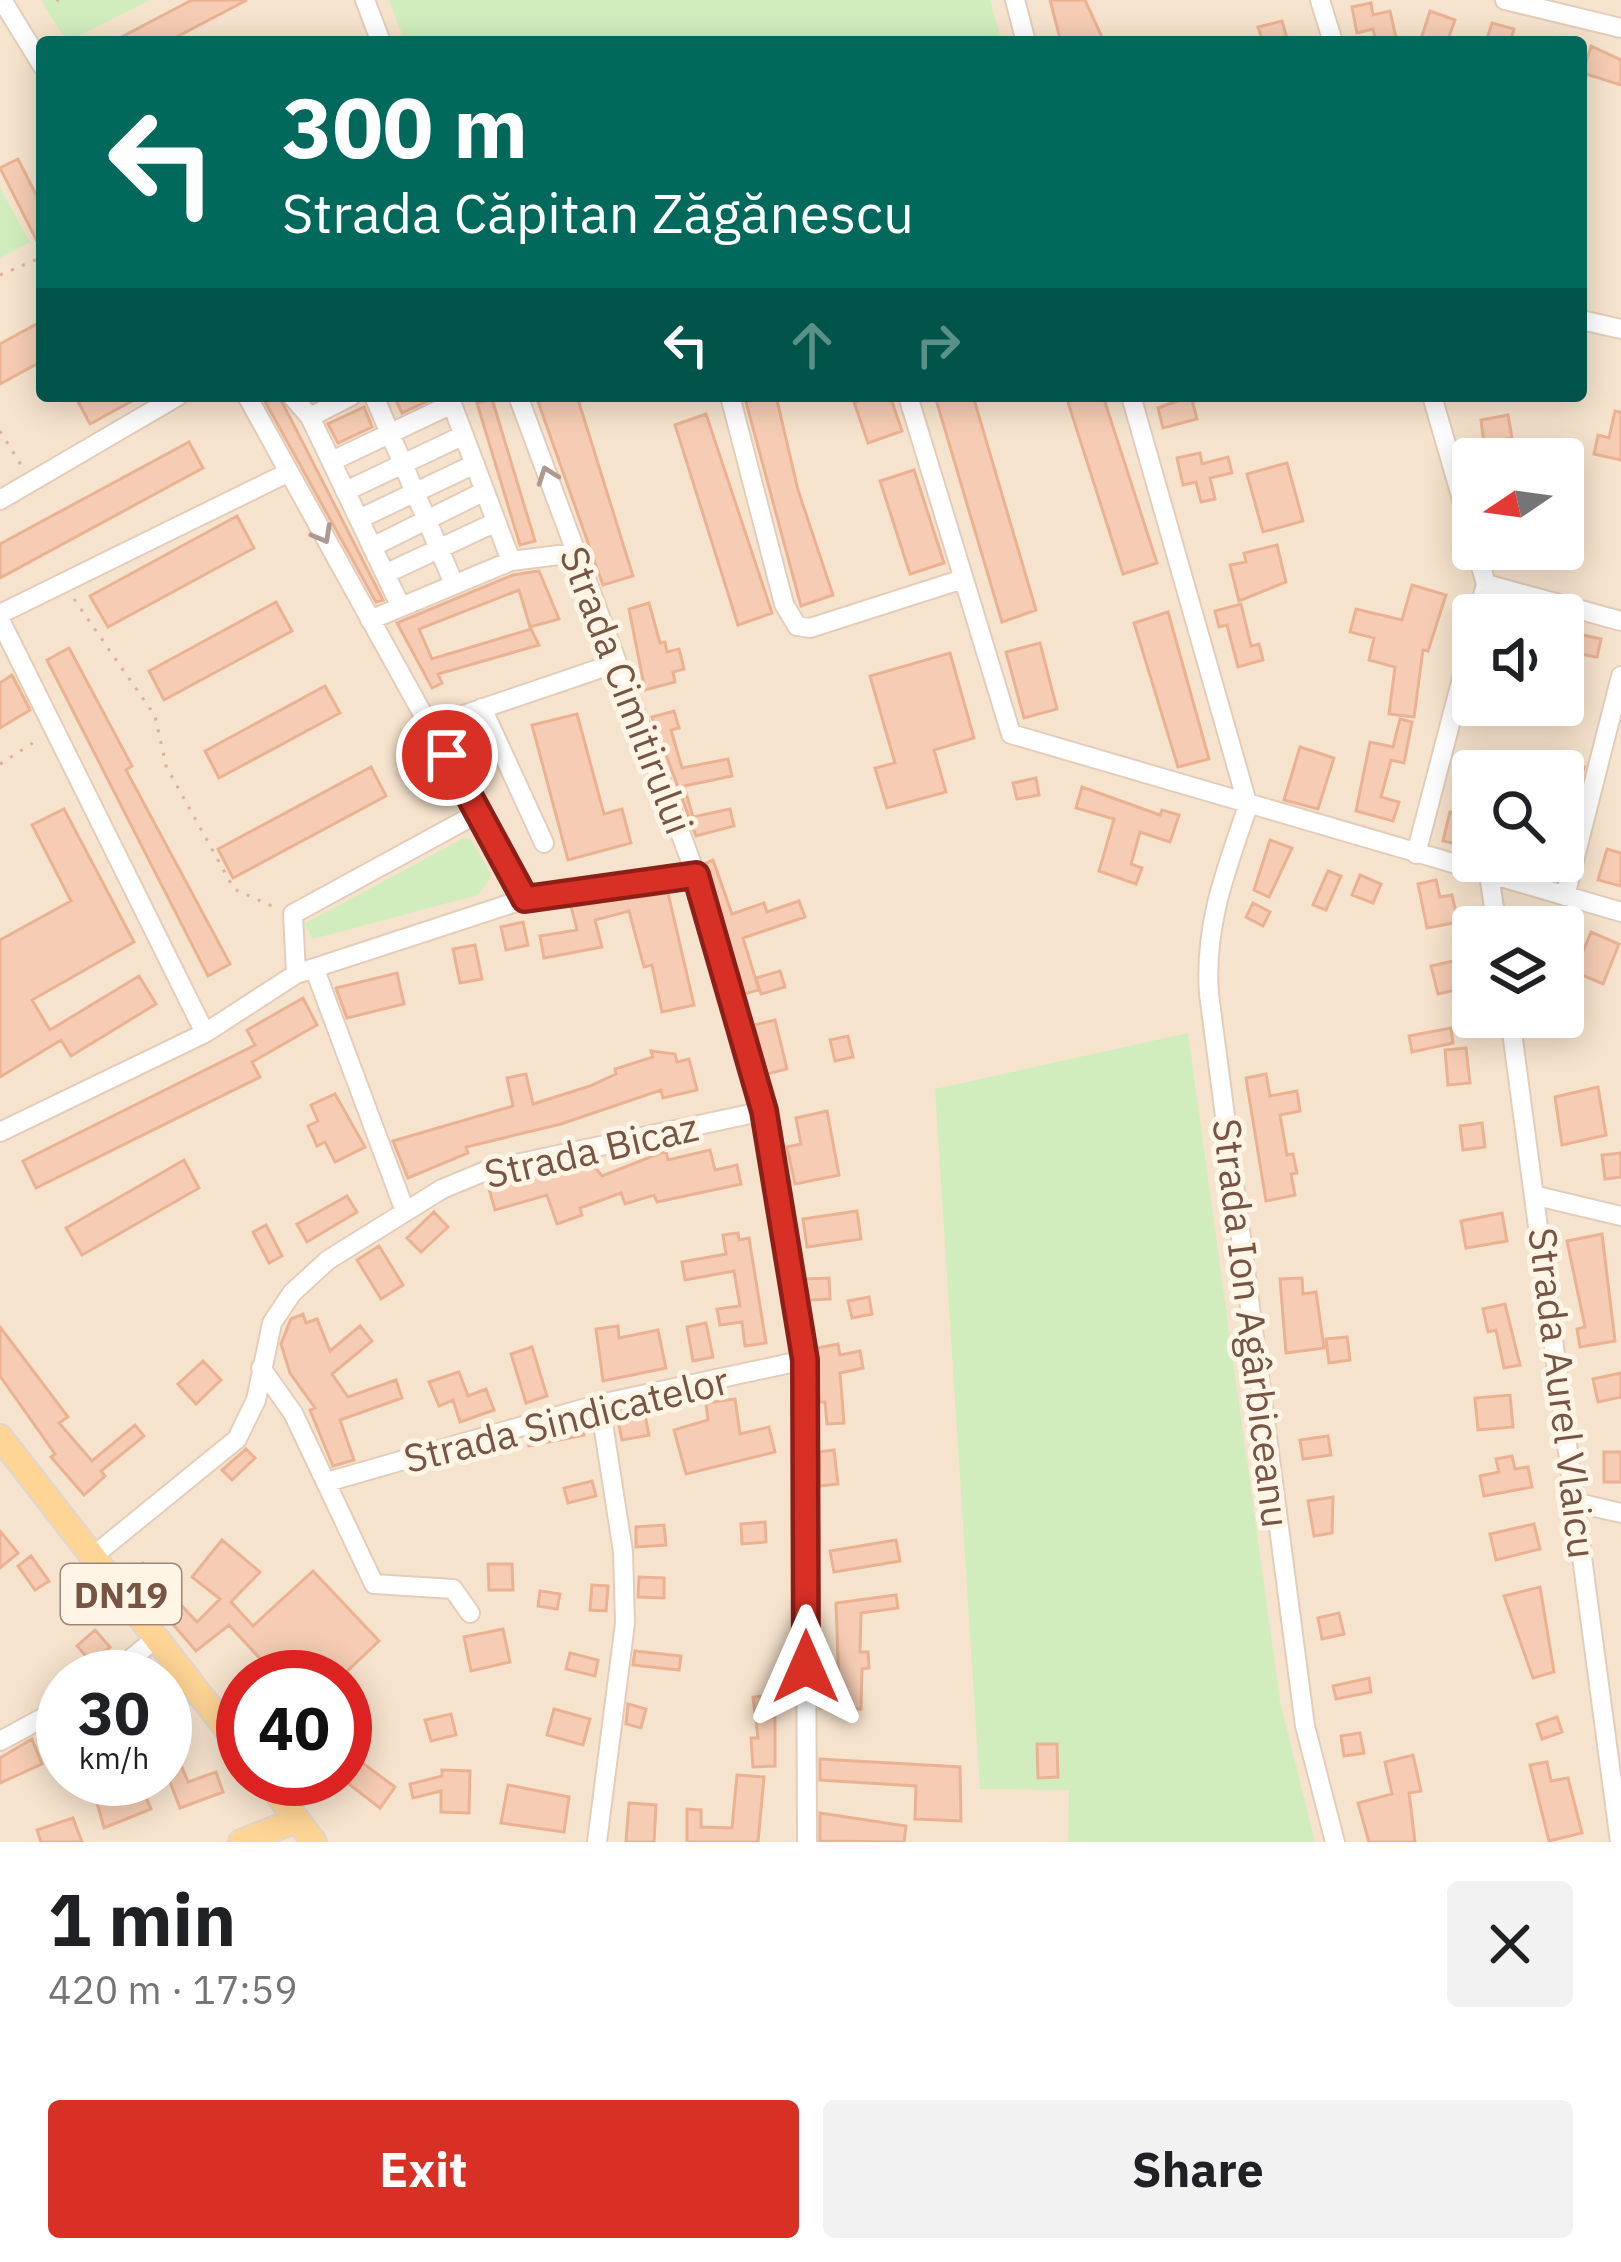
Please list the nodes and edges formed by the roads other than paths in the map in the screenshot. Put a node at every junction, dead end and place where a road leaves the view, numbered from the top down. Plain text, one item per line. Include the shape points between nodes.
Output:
1 (2, 0) edge
2 (364, 0) edge
3 (1015, 0) edge
4 (1320, 0) edge
5 (1505, 0) edge
6 (1621, 28) edge
7 (379, 36) edge
8 (1024, 36) edge
9 (1331, 36) edge
10 (36, 54) edge
11 (1587, 321) edge
12 (1621, 329) edge
13 (168, 402) edge
14 (250, 402) edge
15 (297, 402) edge
16 (339, 402) edge
17 (377, 402) edge
18 (447, 402) edge
19 (452, 402) edge
20 (520, 402) edge
21 (732, 402) edge
22 (910, 402) edge
23 (1133, 402) edge
24 (1434, 402) edge
25 (310, 417) junction
26 (390, 434) junction
27 (464, 435) junction
28 (332, 461) junction
29 (403, 464) junction
30 (475, 464) junction
31 (1452, 465) edge
32 (289, 472) junction
33 (346, 491) junction
34 (485, 491) junction
35 (415, 493) junction
36 (0, 500) edge
37 (359, 519) junction
38 (427, 520) junction
39 (496, 522) junction
40 (372, 547) junction
41 (439, 549) junction
42 (575, 553) junction
43 (511, 561) junction
44 (1482, 570) edge
45 (386, 574) junction
46 (963, 579) junction
47 (454, 584) junction
48 (1486, 584) junction
49 (1483, 594) edge
50 (401, 607) junction
51 (0, 617) edge
52 (370, 620) junction
53 (1621, 621) edge
54 (616, 663) junction
55 (1621, 676) edge
56 (482, 708) junction
57 (1452, 716) edge
58 (431, 726) junction
59 (1248, 806) junction
60 (478, 813) junction
61 (544, 843) dead end
62 (1416, 854) junction
63 (1452, 864) edge
64 (696, 875) junction
65 (1517, 882) edge
66 (1565, 896) junction
67 (525, 899) junction
68 (1621, 912) edge
69 (306, 972) junction
70 (205, 1033) junction
71 (1513, 1038) edge
72 (764, 1111) junction
73 (0, 1132) edge
74 (1538, 1196) junction
75 (405, 1210) junction
76 (1621, 1216) edge
77 (805, 1360) junction
78 (262, 1368) junction
79 (600, 1404) junction
80 (0, 1437) edge
81 (328, 1482) junction
82 (1578, 1503) junction
83 (1621, 1513) edge
84 (92, 1557) junction
85 (470, 1613) dead end
86 (155, 1639) junction
87 (142, 1650) edge
88 (216, 1716) edge
89 (36, 1722) edge
90 (0, 1741) edge
91 (286, 1806) edge
92 (296, 1820) junction
93 (241, 1842) edge
94 (314, 1842) edge
95 (597, 1842) edge
96 (807, 1842) edge
97 (1335, 1842) edge
98 (1620, 1842) edge

1 - 10 street
2 - 7 street
3 - 8 street
4 - 9 street
5 - 6 street
11 - 12 street
13 - 36 street
14 - 32 street
15 - 25 street
16 - 25 street
17 - 26 street
18 - 26 street
19 - 27 street
42 -> 20 street, Strada Cimitirului
21 - 46 street via 784,604 797,626
22 - 46 street
23 - 59 street
24 - 31 street
25 - 28 street
26 - 28 street
26 - 29 street
27 - 29 street
27 - 30 street
28 - 33 street
29 - 33 street
29 - 35 street
30 - 34 street
30 - 35 street
32 - 51 street
32 -> 52 street
33 - 37 street
34 - 38 street
34 - 39 street
35 - 37 street
35 - 38 street
37 - 40 street
38 - 40 street
38 - 41 street
39 - 41 street
39 - 43 street
40 - 45 street
41 - 45 street
41 - 47 street
42 - 43 street
42 - 54 street, Strada Cimitirului
43 - 47 street
44 - 48 street
45 - 50 street
46 - 59 street via 1011,734
47 - 50 street
48 - 49 street
48 - 53 street
50 - 52 street
51 - 70 street
52 - 58 street
54 - 56 street
54 - 64 street, Strada Cimitirului
55 - 66 street
56 - 58 street
56 - 61 street
57 - 62 street
58 - 60 street
59 - 62 street
59 - 97 street, Strada Ion Agârbiceanu via 1212,910 1209,994 1305,1726
60 - 67 street
60 - 69 street via 293,914
62 - 63 street
64 - 67 street
64 - 72 street, Strada Cimitirului
65 - 66 street
66 - 68 street
67 - 69 street
69 - 70 street
69 - 75 street
70 - 73 street
71 - 74 street, Strada Aurel Vlaicu
72 - 75 street, Strada Bicaz via 488,1170
72 - 77 street, Strada Cimitirului
74 - 76 street
74 - 82 street, Strada Aurel Vlaicu
75 - 78 street, Strada Bicaz via 292,1293 272,1323
77 - 79 street, Strada Sindicatelor
77 - 96 street, Strada Cimitirului
78 - 81 street
78 - 84 street, Strada Bicaz via 237,1438
79 - 81 street, Strada Sindicatelor
79 - 95 street via 623,1552 625,1624
80 - 84 main road, DN19
81 - 85 street via 374,1584 453,1589
82 - 83 street
82 - 98 street, Strada Aurel Vlaicu
84 - 86 main road, DN19
86 - 87 street
86 - 88 main road, DN19
89 - 90 street
91 - 92 main road
92 - 93 main road
92 - 94 main road

